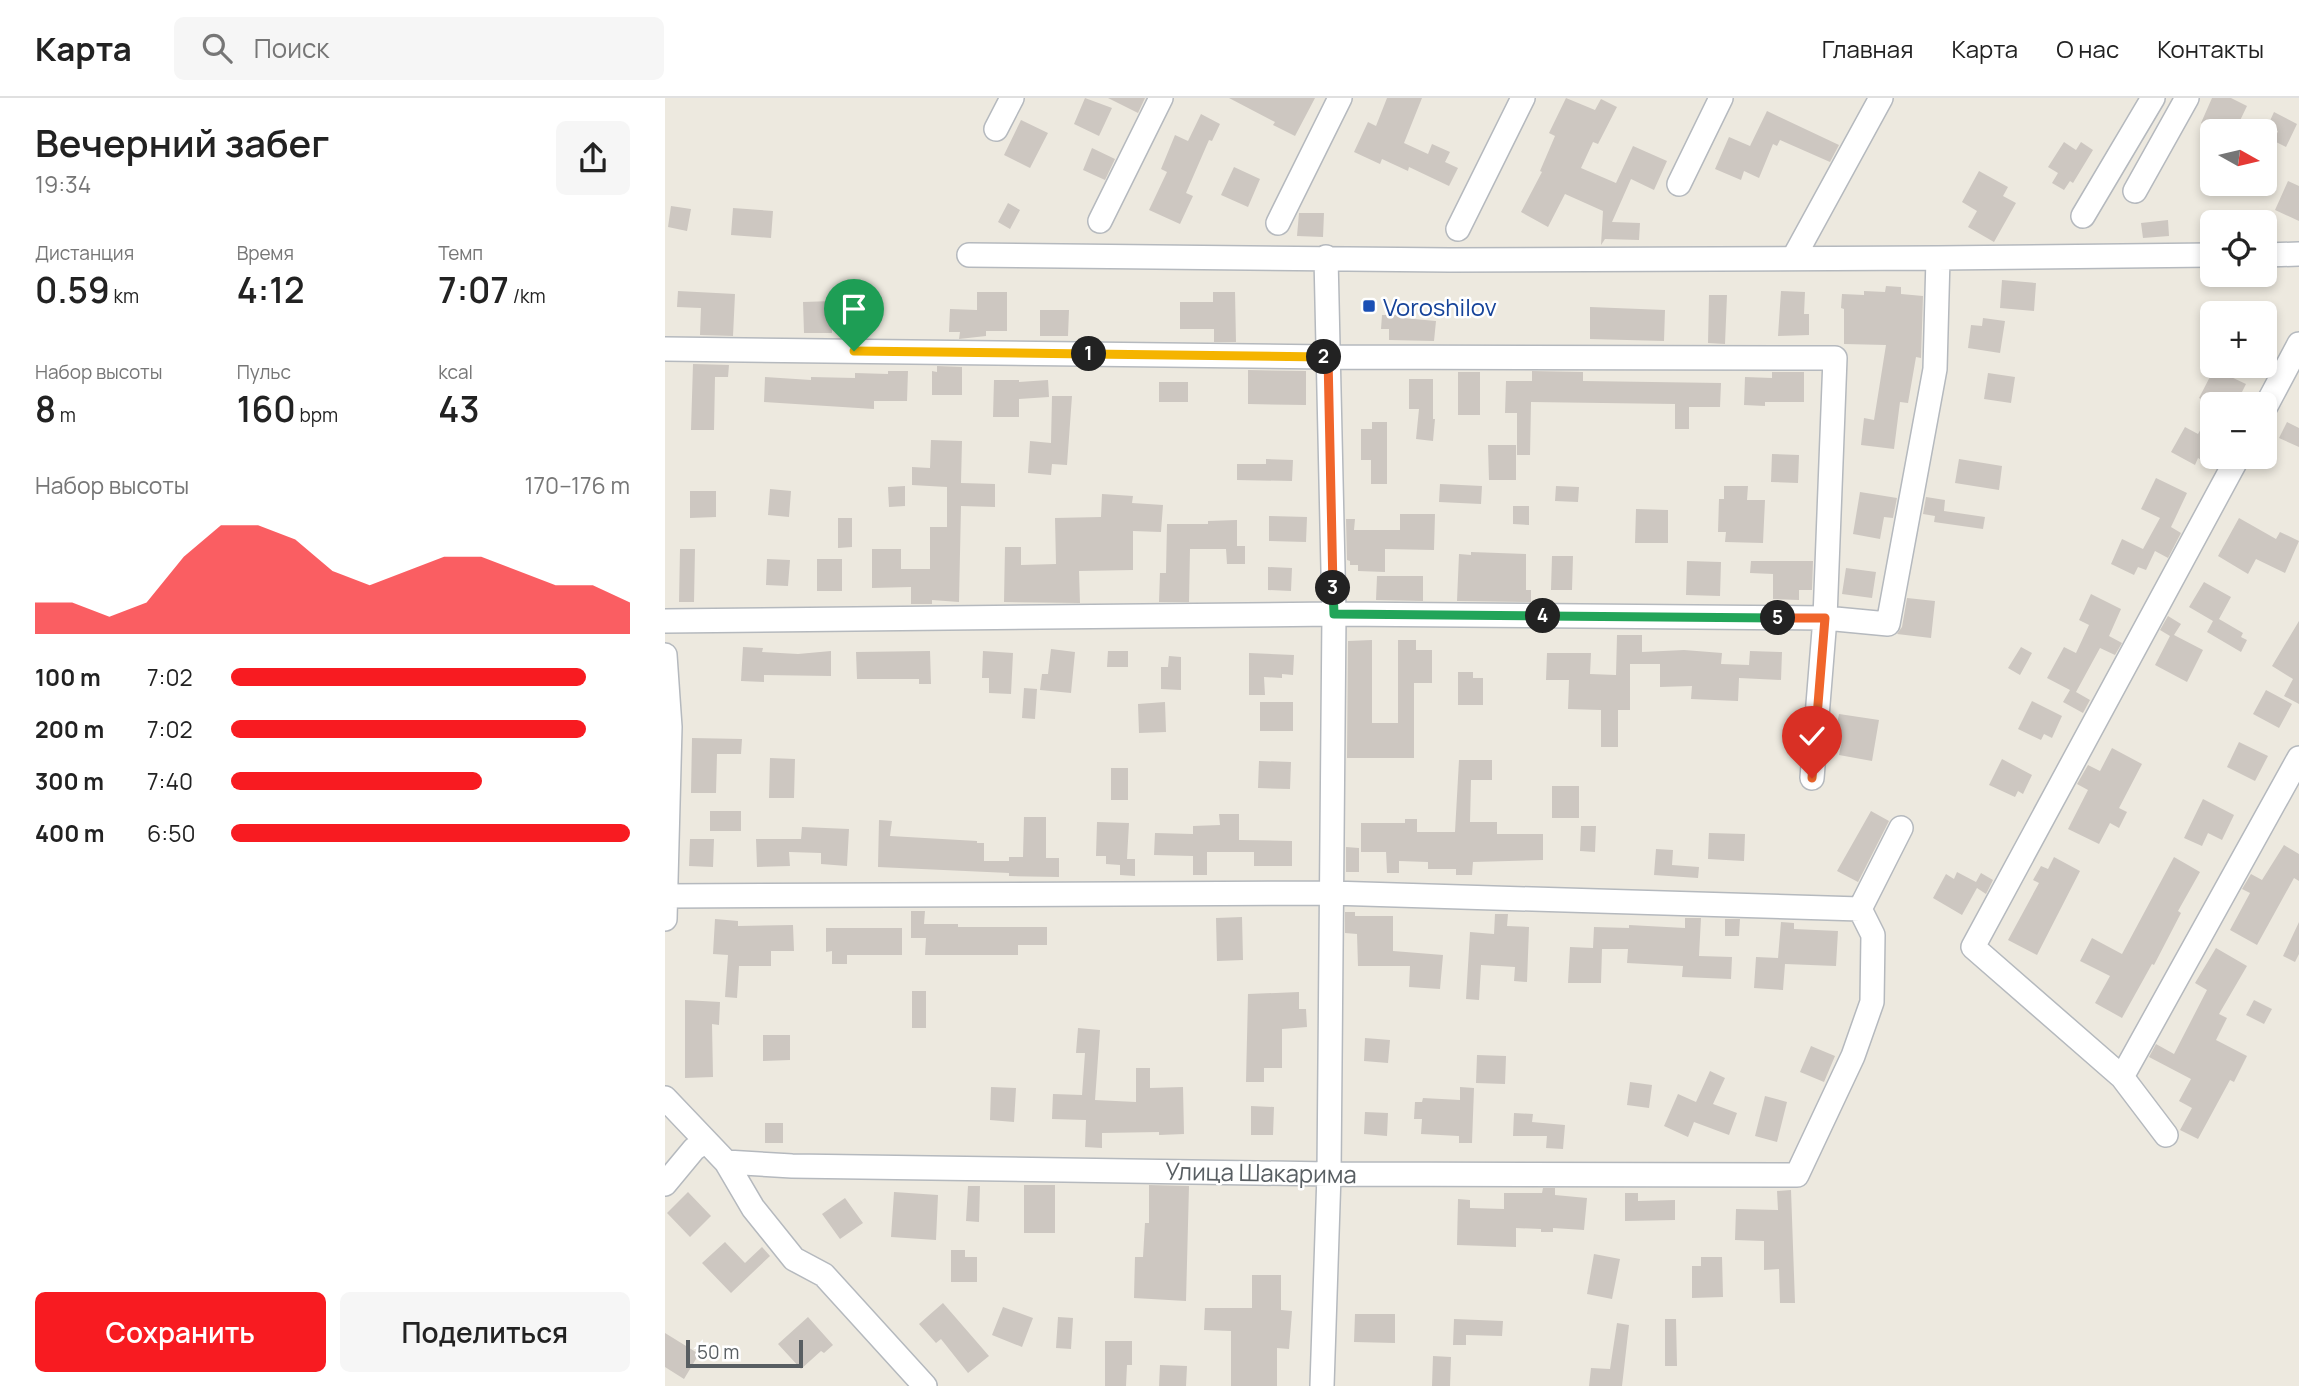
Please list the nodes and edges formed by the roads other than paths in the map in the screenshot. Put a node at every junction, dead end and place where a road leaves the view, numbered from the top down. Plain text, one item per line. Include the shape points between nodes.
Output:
1 (1012, 98) edge
2 (1161, 98) edge
3 (1340, 98) edge
4 (1523, 98) edge
5 (1721, 98) edge
6 (1881, 98) edge
7 (2153, 98) edge
8 (2187, 98) edge
9 (996, 129) dead end
10 (1679, 184) dead end
11 (2135, 191) dead end
12 (2083, 216) dead end
13 (1100, 221) dead end
14 (1278, 223) dead end
15 (1458, 229) dead end
16 (2277, 254) edge
17 (2299, 254) edge
18 (969, 255) dead end
19 (2200, 255) edge
20 (1326, 257) junction
21 (1794, 257) junction
22 (1938, 258) junction
23 (2299, 344) edge
24 (665, 349) edge
25 (1328, 357) junction
26 (2274, 392) edge
27 (2232, 469) edge
28 (1334, 614) junction
29 (1825, 618) junction
30 (665, 621) edge
31 (665, 654) edge
32 (2299, 758) edge
33 (1812, 778) dead end
34 (1901, 828) dead end
35 (1331, 893) junction
36 (666, 908) edge
37 (1860, 909) junction
38 (2122, 1077) junction
39 (665, 1098) edge
40 (2166, 1135) dead end
41 (706, 1141) junction
42 (726, 1162) junction
43 (1329, 1174) junction
44 (665, 1184) edge
45 (925, 1386) edge
46 (1322, 1386) edge

1 - 9 street
2 - 13 street
3 - 14 street
4 - 15 street
5 - 10 street
6 - 21 street
7 - 12 street
8 - 11 street
16 - 17 street
18 - 20 street
19 - 22 street
20 - 21 street
20 - 25 street
21 - 22 street
22 - 29 street via 1935,369 1888,624
23 - 26 street
24 - 25 street
25 - 28 street
25 - 29 street via 1835,358
27 - 38 street via 1973,947
28 - 29 street
28 - 30 street
28 - 35 street
29 - 33 street
31 - 36 street via 670,727
32 - 38 street
34 - 37 street
35 - 36 street
35 - 37 street
35 - 43 street
37 - 43 street, Улица Шакарима via 1873,935 1872,1002 1853,1056 1797,1175
38 - 40 street
39 - 41 street
41 - 42 street
41 - 44 street
42 - 43 street, Улица Шакарима
42 - 45 street via 753,1208 795,1259 824,1275
43 - 46 street

